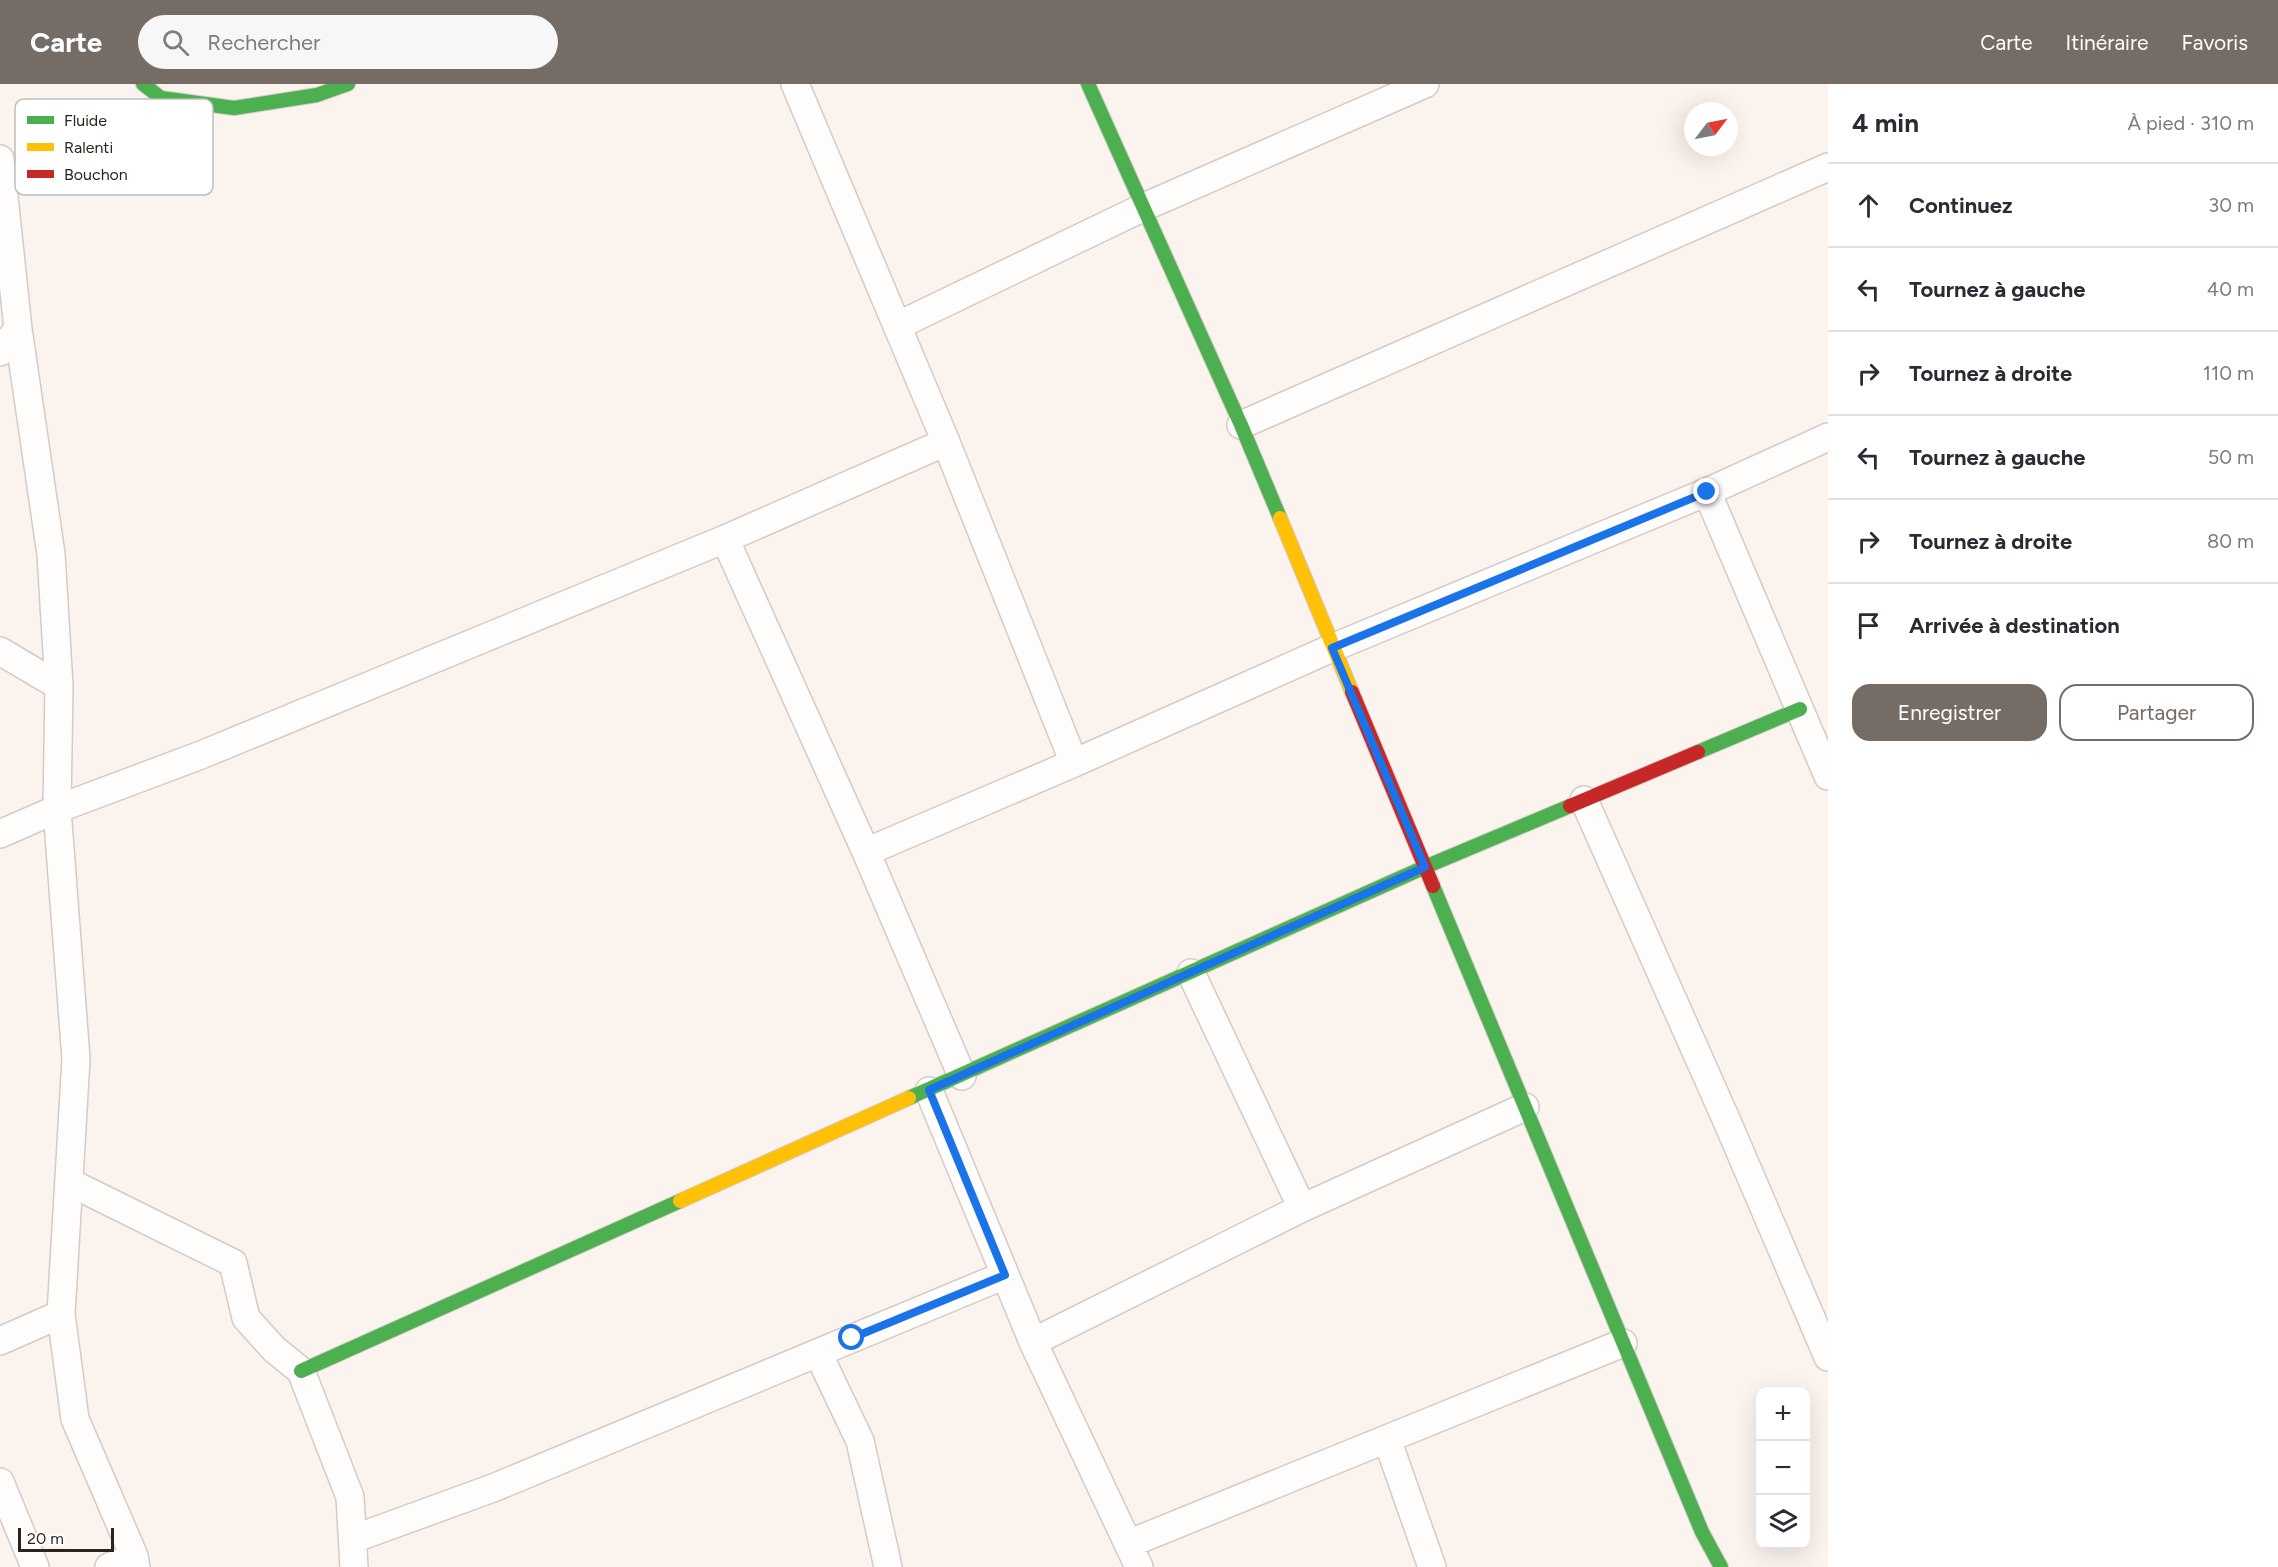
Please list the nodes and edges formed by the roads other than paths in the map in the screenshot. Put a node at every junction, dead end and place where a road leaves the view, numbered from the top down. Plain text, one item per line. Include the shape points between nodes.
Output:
1 (143, 84) edge
2 (348, 84) edge
3 (795, 84) edge
4 (1088, 84) edge
5 (1425, 84) edge
6 (168, 99) edge
7 (213, 105) edge
8 (0, 159) edge
9 (1828, 167) edge
10 (1144, 207) junction
11 (897, 326) junction
12 (18, 329) junction
13 (0, 352) edge
14 (1241, 425) junction
15 (1828, 437) edge
16 (946, 442) junction
17 (1707, 492) junction
18 (725, 539) junction
19 (1332, 648) junction
20 (0, 651) edge
21 (59, 686) junction
22 (1800, 710) junction
23 (1074, 763) junction
24 (1828, 776) edge
25 (1584, 800) junction
26 (57, 809) junction
27 (0, 834) edge
28 (866, 852) junction
29 (1425, 867) junction
30 (1191, 973) junction
31 (962, 1076) junction
32 (929, 1090) junction
33 (1525, 1107) junction
34 (69, 1182) junction
35 (1302, 1208) junction
36 (1005, 1275) junction
37 (61, 1314) junction
38 (0, 1341) edge
39 (1033, 1342) junction
40 (1623, 1343) junction
41 (818, 1353) junction
42 (1828, 1357) edge
43 (302, 1371) junction
44 (1387, 1439) junction
45 (0, 1482) edge
46 (352, 1539) junction
47 (1133, 1555) edge
48 (135, 1562) edge
49 (35, 1567) edge
50 (109, 1567) edge
51 (354, 1567) edge
52 (888, 1567) edge
53 (1432, 1567) edge
54 (1721, 1567) edge

1 - 6 street
2 - 7 street via 317,95 234,108
3 - 11 street
4 - 10 street
5 - 10 street
8 - 12 street
9 - 14 street
10 - 11 street
10 - 14 street
11 - 16 street
12 - 13 street
12 - 21 street via 51,554
14 - 19 street
15 - 17 street
16 - 18 street
16 - 23 street
17 - 19 street
17 - 22 street
18 - 26 street via 201,755
18 - 28 street
19 - 23 street
19 - 29 street
20 - 21 street
21 - 26 street
22 - 24 street
22 - 25 street
23 - 28 street
25 - 29 street
25 - 42 street
26 - 27 street
26 - 34 street via 76,1059
28 - 31 street
29 - 30 street
29 - 33 street
30 - 31 street
30 - 35 street
31 - 32 street
32 - 36 street
32 - 43 street
33 - 35 street
33 - 40 street
34 - 37 street
34 - 43 street via 233,1263 246,1318 274,1349
35 - 39 street
36 - 39 street
36 - 41 street
37 - 38 street
37 - 48 street via 75,1419
39 - 47 street
40 - 44 street
40 - 54 street via 1702,1532
41 - 46 street via 493,1488
41 - 52 street via 860,1441
43 - 46 street via 350,1497
44 - 47 street
44 - 53 street
45 - 49 street
46 - 51 street
48 - 50 street

